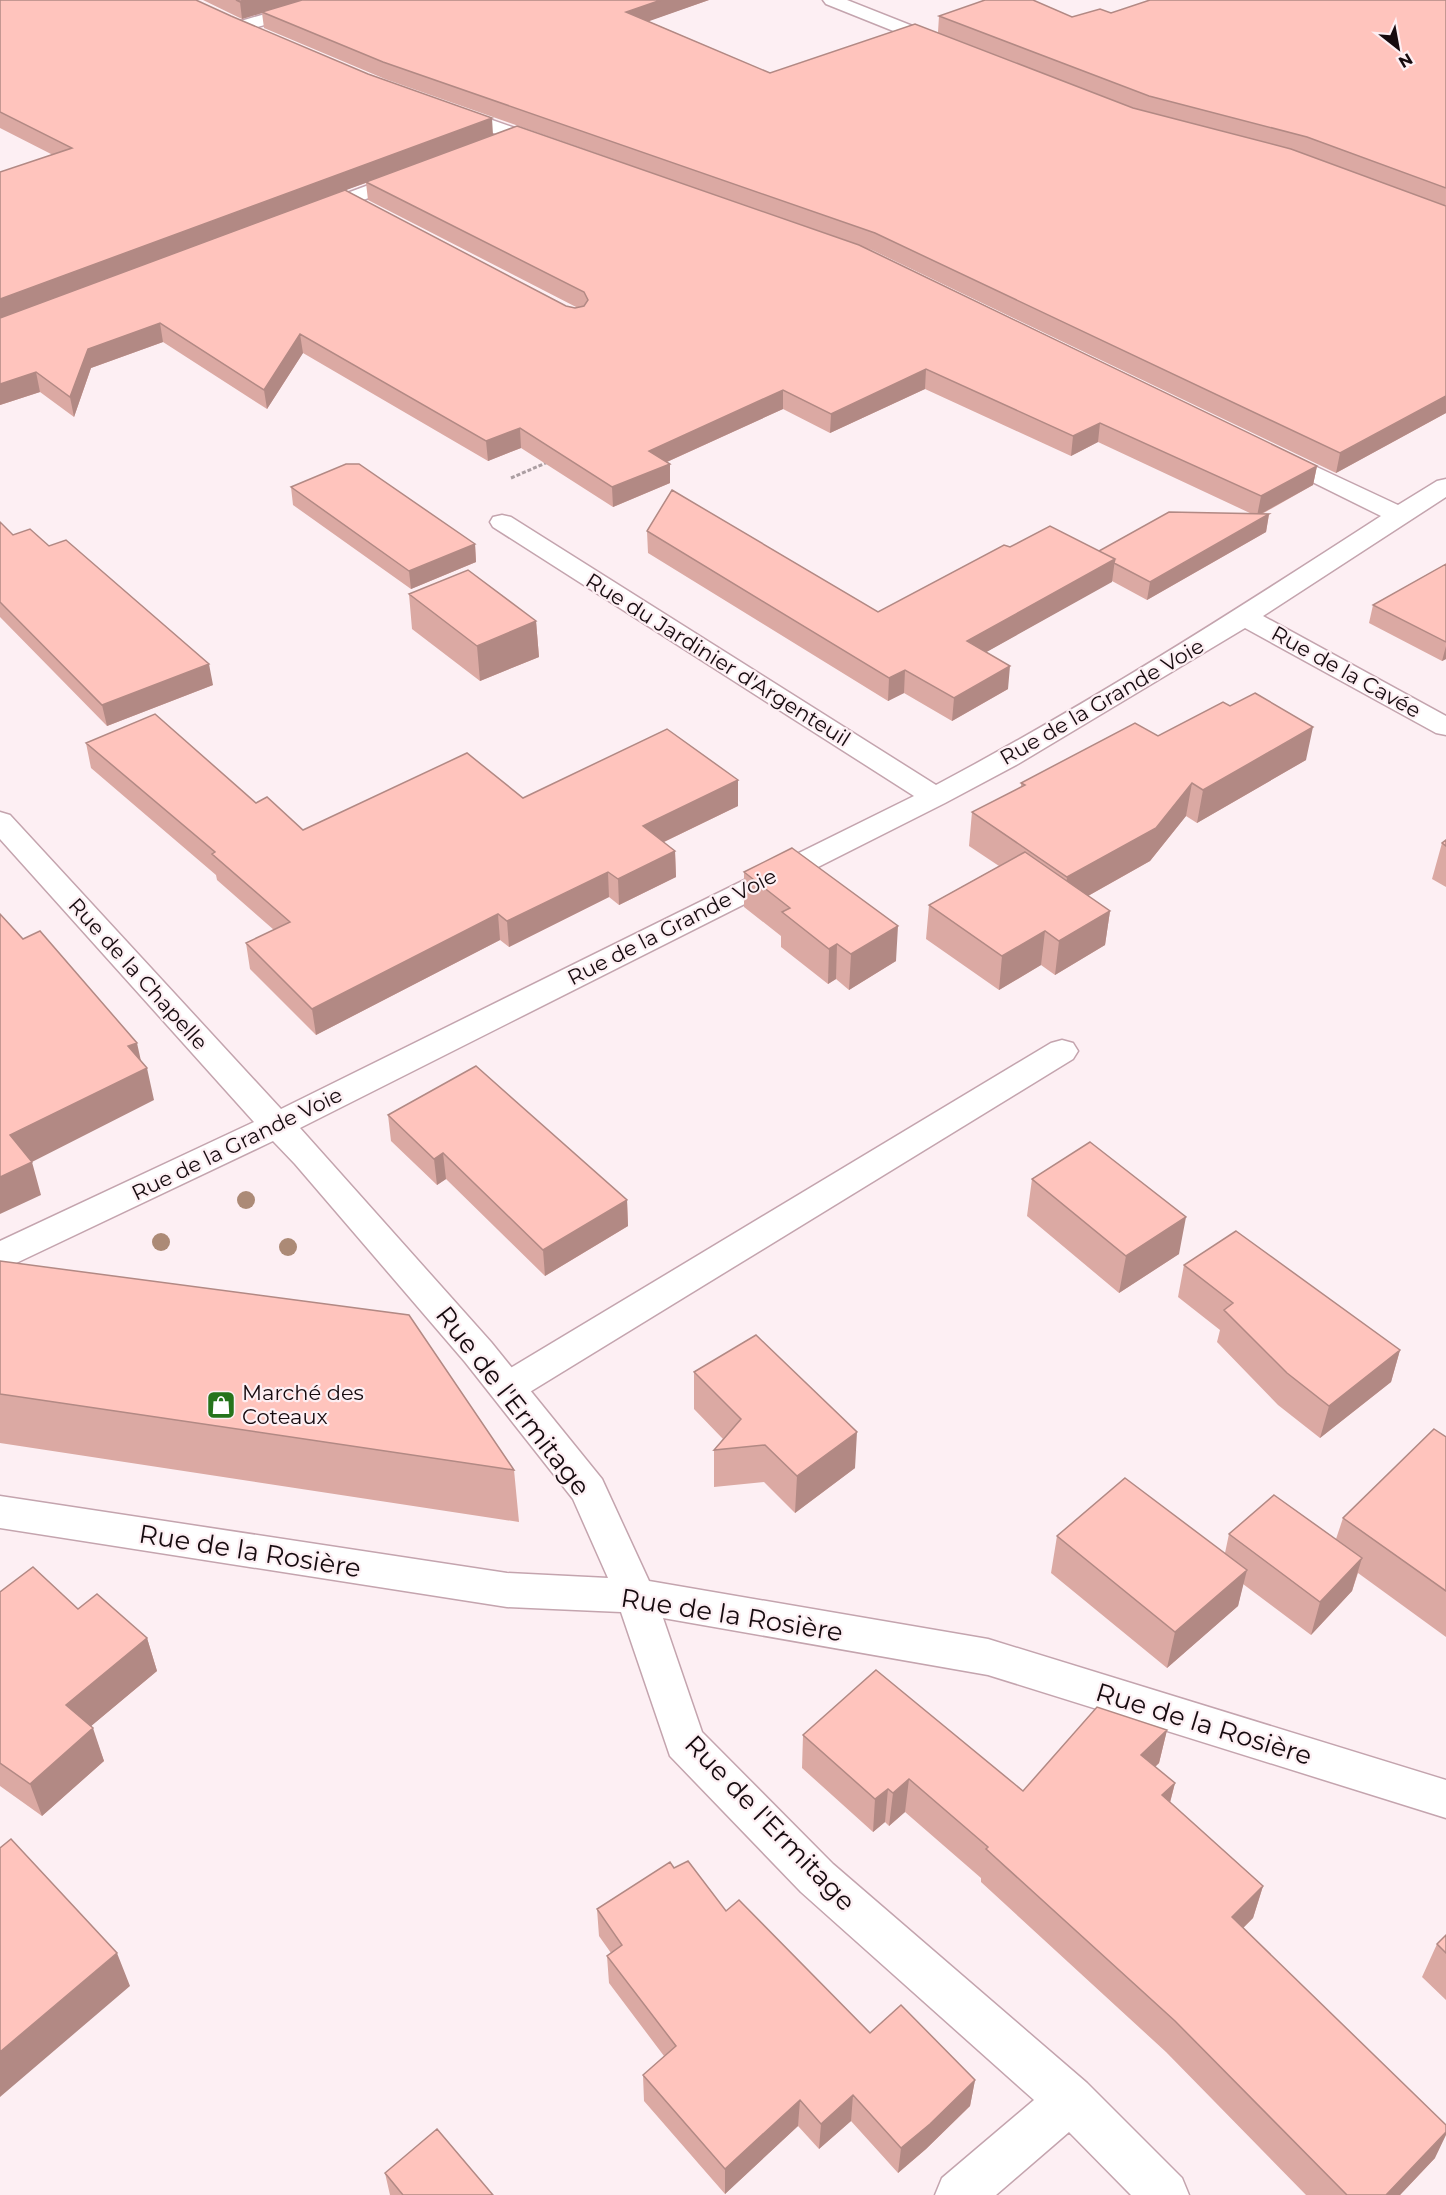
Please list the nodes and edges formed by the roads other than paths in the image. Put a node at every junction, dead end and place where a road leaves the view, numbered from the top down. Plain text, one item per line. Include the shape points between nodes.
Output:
1 (332, 0) edge
2 (832, 0) edge
3 (271, 40) edge
4 (965, 53) edge
5 (431, 104) edge
6 (517, 135) junction
7 (485, 147) edge
8 (563, 152) edge
9 (422, 171) edge
10 (349, 199) junction
11 (370, 210) edge
12 (298, 218) edge
13 (1254, 445) edge
14 (1445, 489) edge
15 (1399, 515) junction
16 (502, 522) road end
17 (1245, 617) junction
18 (1446, 727) edge
19 (935, 797) junction
20 (0, 821) edge
21 (1062, 1051) dead end
22 (277, 1125) junction
23 (0, 1256) edge
24 (507, 1388) junction
25 (0, 1512) edge
26 (636, 1596) junction
27 (1446, 1799) edge
28 (1070, 2100) junction
29 (960, 2195) edge
30 (1165, 2195) edge

1 - 3 street via 231,23
2 - 4 street
5 - 6 street
6 - 7 street
6 - 8 street
9 - 10 street
10 - 11 street
10 - 12 street
13 - 15 street
14 - 15 street, Rue de la Grande Voie
15 - 17 street, Rue de la Grande Voie
16 - 19 street, Rue du Jardinier d'Argenteuil
17 - 18 street, Rue de la Cavée
17 - 19 street, Rue de la Grande Voie
19 - 22 street, Rue de la Grande Voie
20 - 22 street, Rue de la Chapelle
21 - 24 street
22 - 23 street, Rue de la Grande Voie
22 - 24 street, Rue de l'Ermitage
24 - 26 street, Rue de l'Ermitage via 588,1490
25 - 26 street, Rue de la Rosière via 507,1590
26 - 27 street, Rue de la Rosière via 988,1657
26 - 28 street, Rue de l'Ermitage via 685,1743 817,1878
28 - 29 street
28 - 30 street, Rue de l'Ermitage

